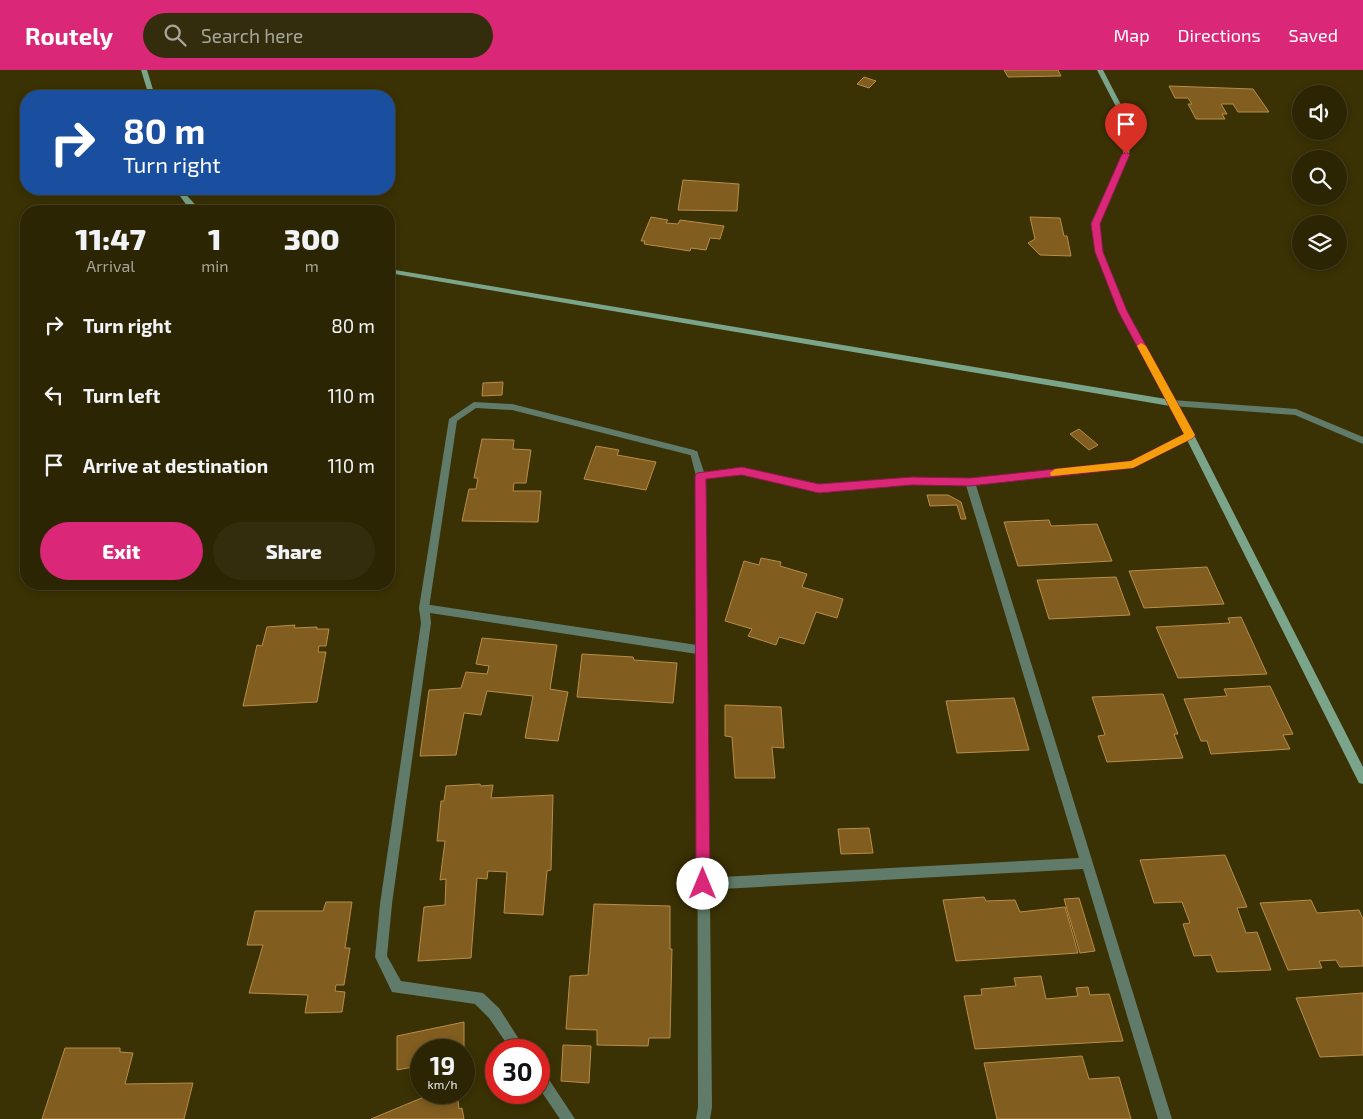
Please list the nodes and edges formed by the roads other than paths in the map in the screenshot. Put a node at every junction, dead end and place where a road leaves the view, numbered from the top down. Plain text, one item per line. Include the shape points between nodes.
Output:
1 (144, 70) edge
2 (1100, 70) edge
3 (150, 90) edge
4 (183, 195) edge
5 (191, 205) edge
6 (395, 272) edge
7 (1172, 403) junction
8 (1190, 435) junction
9 (1363, 441) edge
10 (701, 476) junction
11 (970, 482) junction
12 (424, 608) junction
13 (701, 650) junction
14 (1363, 779) edge
15 (1087, 863) junction
16 (703, 884) junction
17 (512, 1039) edge
18 (550, 1094) edge
19 (568, 1119) edge
20 (703, 1119) edge
21 (1166, 1119) edge

1 - 3 street
2 - 7 street via 1129,126 1126,154 1095,224 1099,252 1123,311
4 - 5 street
6 - 7 street
7 - 8 street
7 - 9 street via 1296,412
8 - 11 street via 1133,464
8 - 14 street
10 - 11 street via 742,471 819,488 912,481
10 - 12 street via 694,453 512,406 474,405 453,419
10 - 13 street
11 - 15 street
12 - 13 street
12 - 17 street via 426,623 381,957 397,987 478,998 494,1013
13 - 16 street
15 - 16 street
15 - 21 street
16 - 20 street
18 - 19 street

